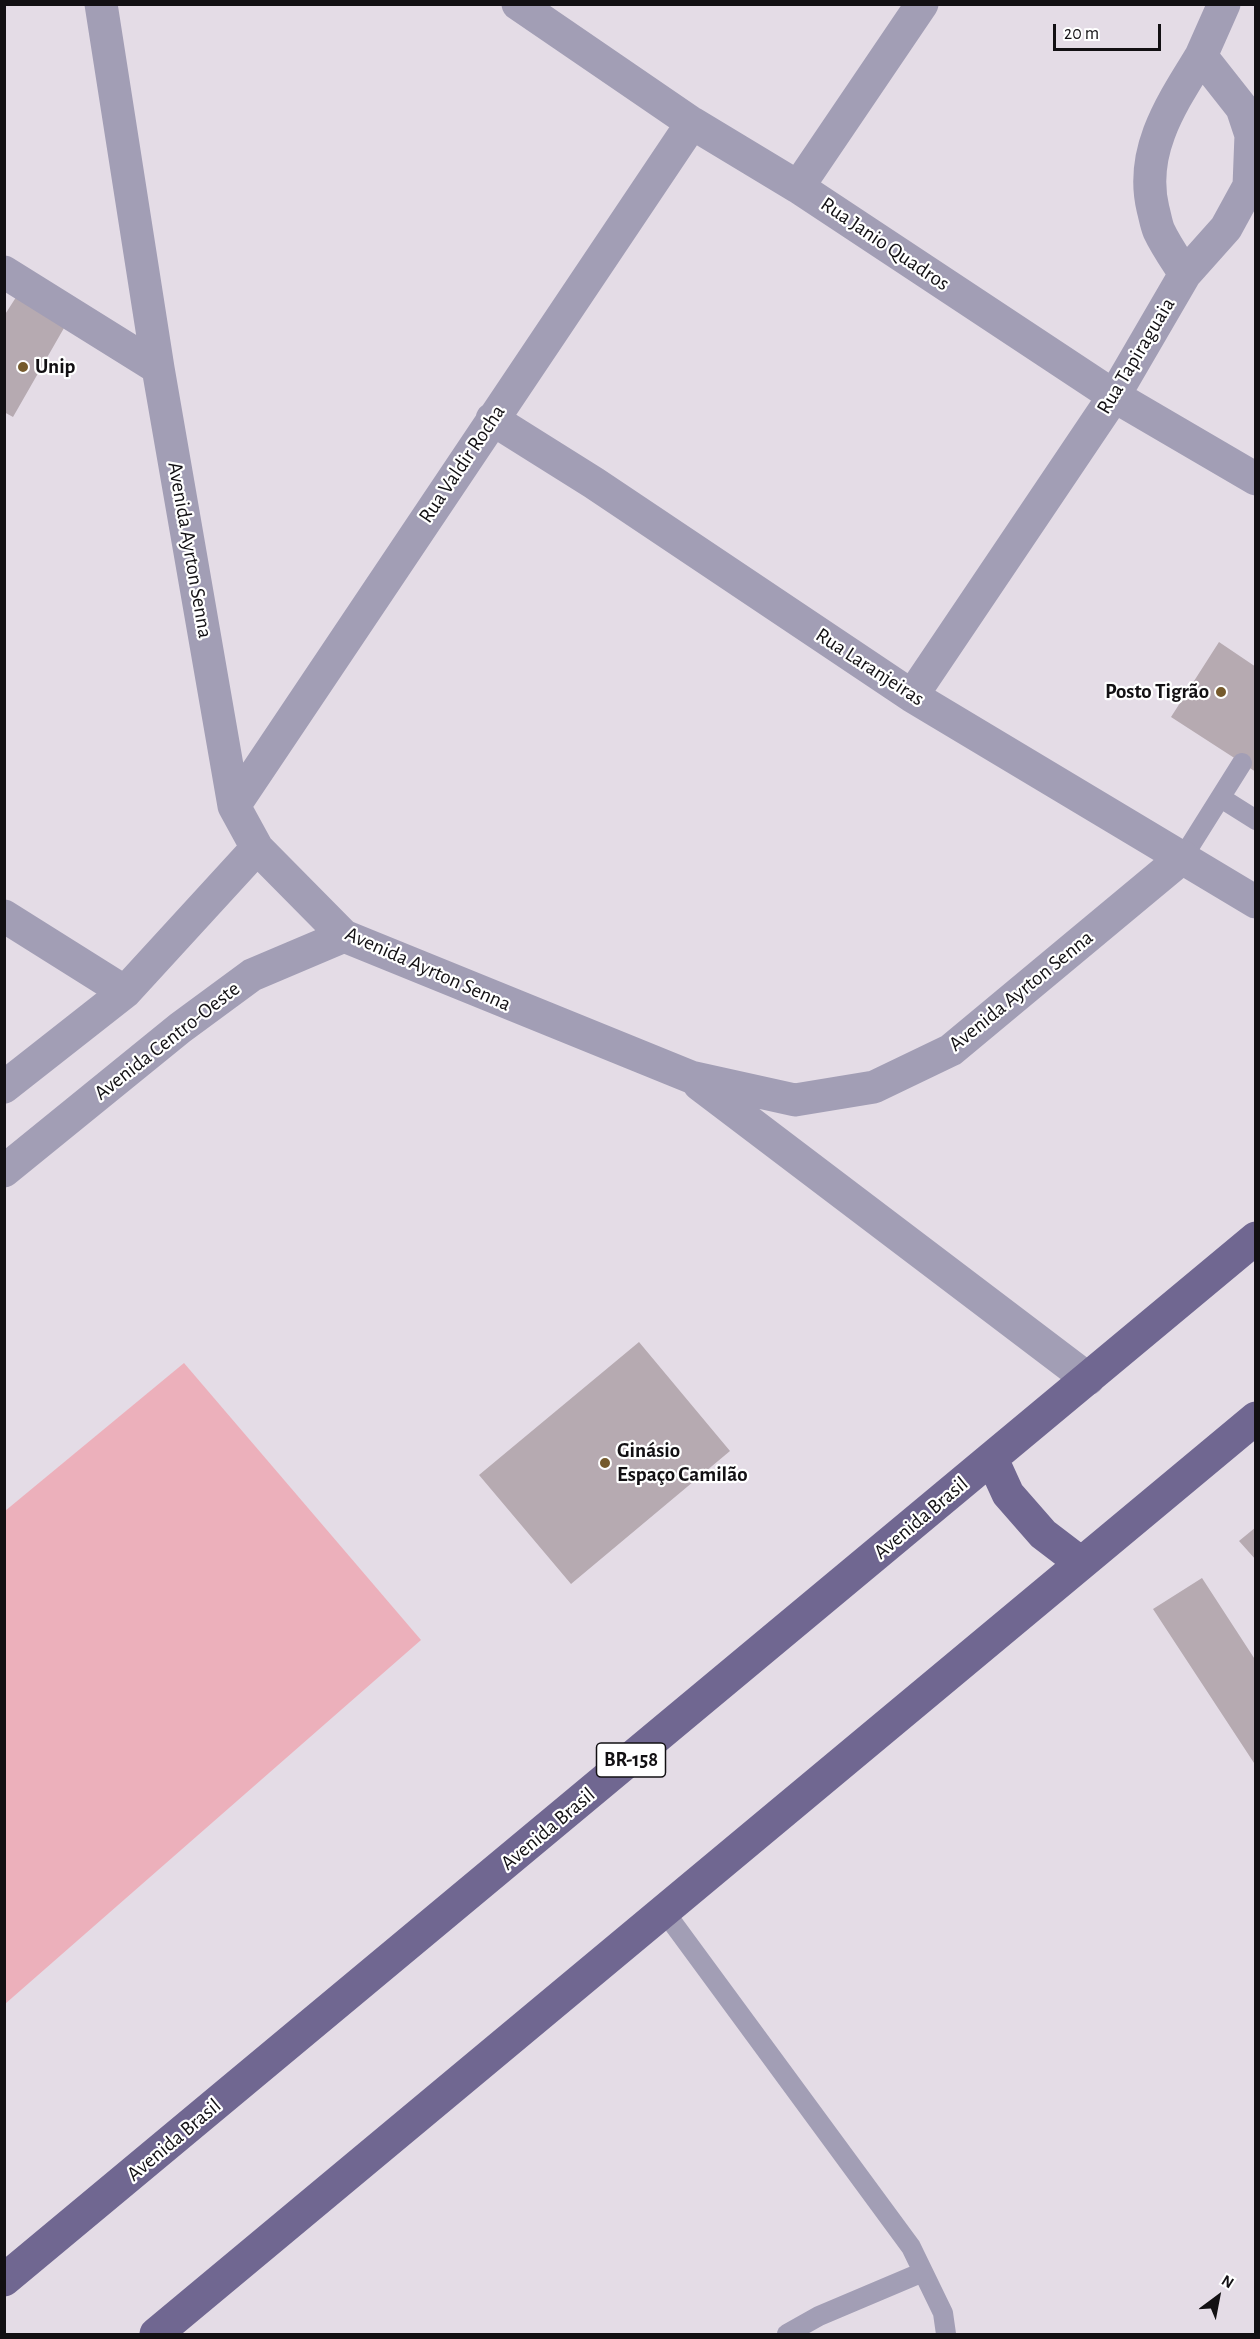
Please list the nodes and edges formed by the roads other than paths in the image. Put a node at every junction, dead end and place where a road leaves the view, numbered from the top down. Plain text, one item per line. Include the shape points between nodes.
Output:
1 (101, 4) edge
2 (518, 4) edge
3 (922, 4) edge
4 (1224, 4) edge
5 (1201, 56) junction
6 (692, 123) junction
7 (798, 187) junction
8 (4, 272) edge
9 (1185, 274) junction
10 (158, 368) junction
11 (1114, 396) junction
12 (492, 419) junction
13 (1256, 479) edge
14 (912, 696) junction
15 (1242, 763) dead end
16 (1221, 798) junction
17 (234, 806) junction
18 (1256, 820) edge
19 (257, 848) junction
20 (1182, 857) junction
21 (1256, 902) edge
22 (4, 916) edge
23 (344, 936) junction
24 (125, 992) junction
25 (691, 1077) junction
26 (4, 1087) edge
27 (4, 1171) edge
28 (1256, 1238) edge
29 (1088, 1378) junction
30 (1256, 1418) edge
31 (992, 1459) junction
32 (1081, 1563) junction
33 (664, 1911) junction
34 (922, 2272) junction
35 (4, 2280) edge
36 (156, 2334) edge
37 (787, 2334) edge
38 (945, 2334) edge

1 - 10 street, Avenida Ayrton Senna
2 - 6 street, Rua Janio Quadros
3 - 7 street
4 - 5 street
5 - 9 street via 1168,110 1150,160 1149,191 1158,230
5 - 9 street, Rua Tapiraguaia via 1242,108 1251,135 1252,163 1249,186 1226,228
6 - 7 street, Rua Janio Quadros
6 - 12 street, Rua Valdir Rocha
7 - 11 street, Rua Janio Quadros
8 - 10 street
9 - 11 street, Rua Tapiraguaia
10 - 17 street, Avenida Ayrton Senna
11 - 13 street, Rua Janio Quadros
11 - 14 street, Rua Tapiraguaia
12 - 14 street, Rua Laranjeiras
12 - 17 street, Rua Valdir Rocha
14 - 20 street, Rua Laranjeiras
15 - 16 lane
16 - 18 lane
16 - 20 lane
17 - 19 street, Avenida Ayrton Senna
19 - 23 street, Avenida Ayrton Senna
19 - 24 street
20 - 21 street, Rua Laranjeiras
20 - 25 street, Avenida Ayrton Senna via 951,1050 874,1087 795,1100
22 - 24 street
23 - 25 street, Avenida Ayrton Senna
23 - 27 street, Avenida Centro-Oeste via 252,975 180,1028
24 - 26 street
25 - 29 street
28 - 29 main road, Avenida Brasil / BR-158
29 - 31 main road, Avenida Brasil / BR-158
30 - 32 main road
31 - 32 main road via 1008,1494 1043,1534
31 - 35 main road, Avenida Brasil / BR-158
32 - 33 main road
33 - 34 lane via 910,2247
33 - 36 main road
34 - 37 lane via 819,2316
34 - 38 lane via 943,2313

